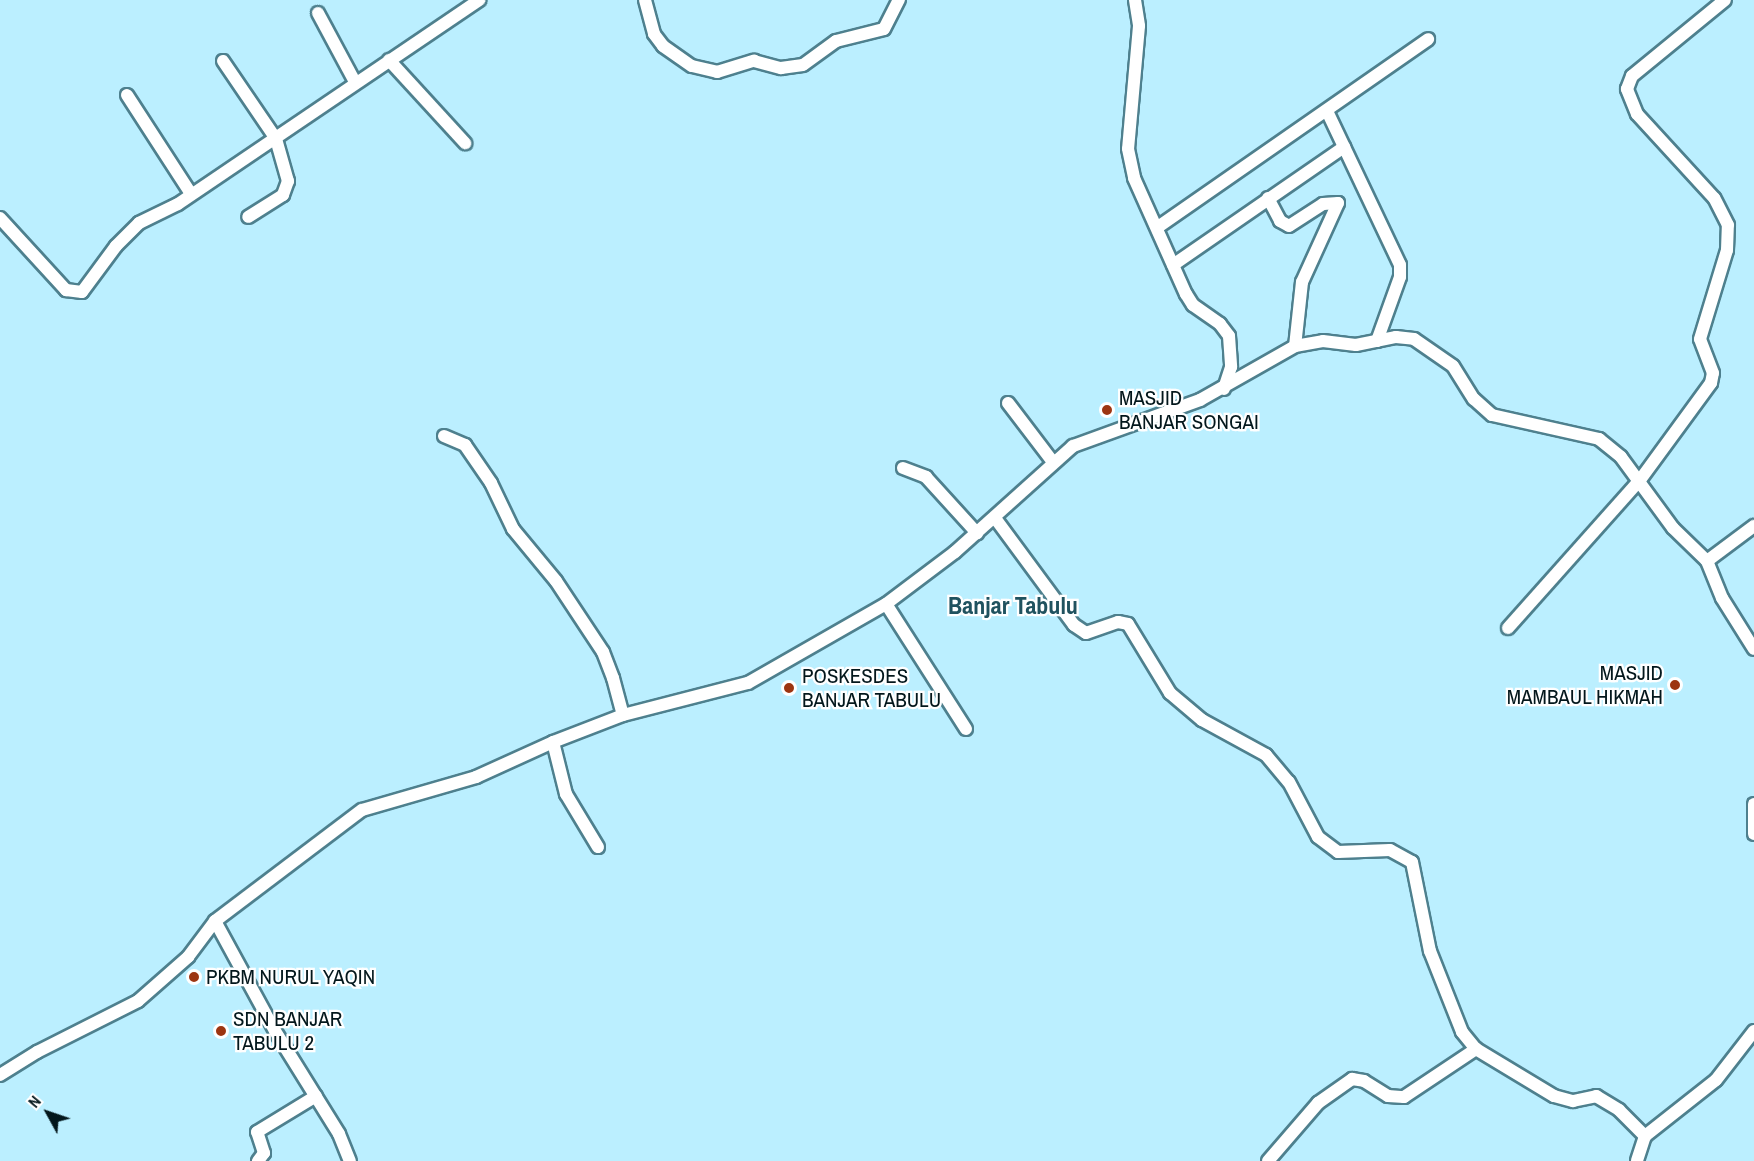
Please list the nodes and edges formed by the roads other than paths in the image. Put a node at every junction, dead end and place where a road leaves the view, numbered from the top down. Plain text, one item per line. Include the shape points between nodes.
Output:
1 (479, 0) edge
2 (645, 0) edge
3 (899, 0) edge
4 (1135, 0) edge
5 (1725, 0) edge
6 (318, 13) dead end
7 (1428, 39) dead end
8 (389, 60) junction
9 (223, 61) dead end
10 (355, 82) junction
11 (127, 95) dead end
12 (1327, 111) junction
13 (276, 139) junction
14 (465, 143) dead end
15 (1344, 147) junction
16 (191, 194) junction
17 (1268, 198) junction
18 (248, 217) dead end
19 (0, 218) edge
20 (1158, 227) junction
21 (1173, 264) junction
22 (1377, 341) junction
23 (1295, 346) junction
24 (1224, 389) junction
25 (1008, 403) dead end
26 (444, 436) dead end
27 (1053, 462) junction
28 (903, 468) dead end
29 (1640, 480) junction
30 (995, 518) junction
31 (1754, 526) edge
32 (977, 533) junction
33 (1707, 561) junction
34 (886, 604) junction
35 (1508, 628) dead end
36 (1754, 649) edge
37 (623, 715) junction
38 (966, 729) dead end
39 (553, 742) junction
40 (1754, 804) edge
41 (1754, 834) edge
42 (598, 847) dead end
43 (215, 921) junction
44 (1754, 1031) edge
45 (1476, 1048) junction
46 (0, 1075) edge
47 (316, 1096) junction
48 (1645, 1136) junction
49 (258, 1161) edge
50 (350, 1161) edge
51 (1268, 1161) edge
52 (1637, 1161) edge

1 - 8 street
2 - 3 street via 654,34 663,46 692,66 717,72 754,61 781,68 803,65 836,41 884,29
4 - 20 street via 1139,26 1128,149 1134,178
5 - 29 street via 1632,76 1627,89 1637,114 1714,198 1728,225 1727,250 1700,339 1713,373 1711,383
6 - 10 street
7 - 12 street
8 - 10 street
8 - 14 street
9 - 13 street
10 - 13 street
11 - 16 street
12 - 15 street
12 - 20 street
13 - 16 street
13 - 18 street via 288,189
15 - 17 street
15 - 22 street via 1400,265 1400,277
16 - 19 street via 129,231 78,294 66,290
17 - 21 street
17 - 23 street via 1280,221 1289,226 1323,204 1338,203 1302,282
20 - 21 street
21 - 24 street via 1193,305 1221,324 1228,336 1231,367
22 - 23 street via 1356,345 1323,341
22 - 29 street via 1414,339 1454,366 1474,399 1492,415 1599,439
23 - 24 street
24 - 27 street via 1086,439
25 - 27 street
26 - 37 street via 465,445 491,483 513,529 556,581 603,651
27 - 30 street
28 - 32 street via 926,477
29 - 33 street via 1673,528
29 - 35 street
30 - 32 street
30 - 45 street via 1074,625 1086,633 1118,622 1128,624 1170,693 1210,725 1238,736 1266,755 1290,782 1318,837 1338,852 1390,850 1412,862 1430,951 1462,1032
31 - 33 street
32 - 34 street
33 - 36 street via 1722,598
34 - 37 street via 748,683
34 - 38 street
37 - 39 street
39 - 42 street via 566,794
39 - 43 street via 476,777 362,810
40 - 41 street
43 - 46 street via 188,957 138,1001
43 - 47 street via 275,1031
44 - 48 street via 1716,1080
45 - 48 street via 1554,1096 1573,1101 1587,1096 1604,1098
45 - 51 street via 1404,1097 1388,1095 1364,1081 1352,1079 1318,1103
47 - 49 street via 257,1132 264,1153
47 - 50 street
48 - 52 street

